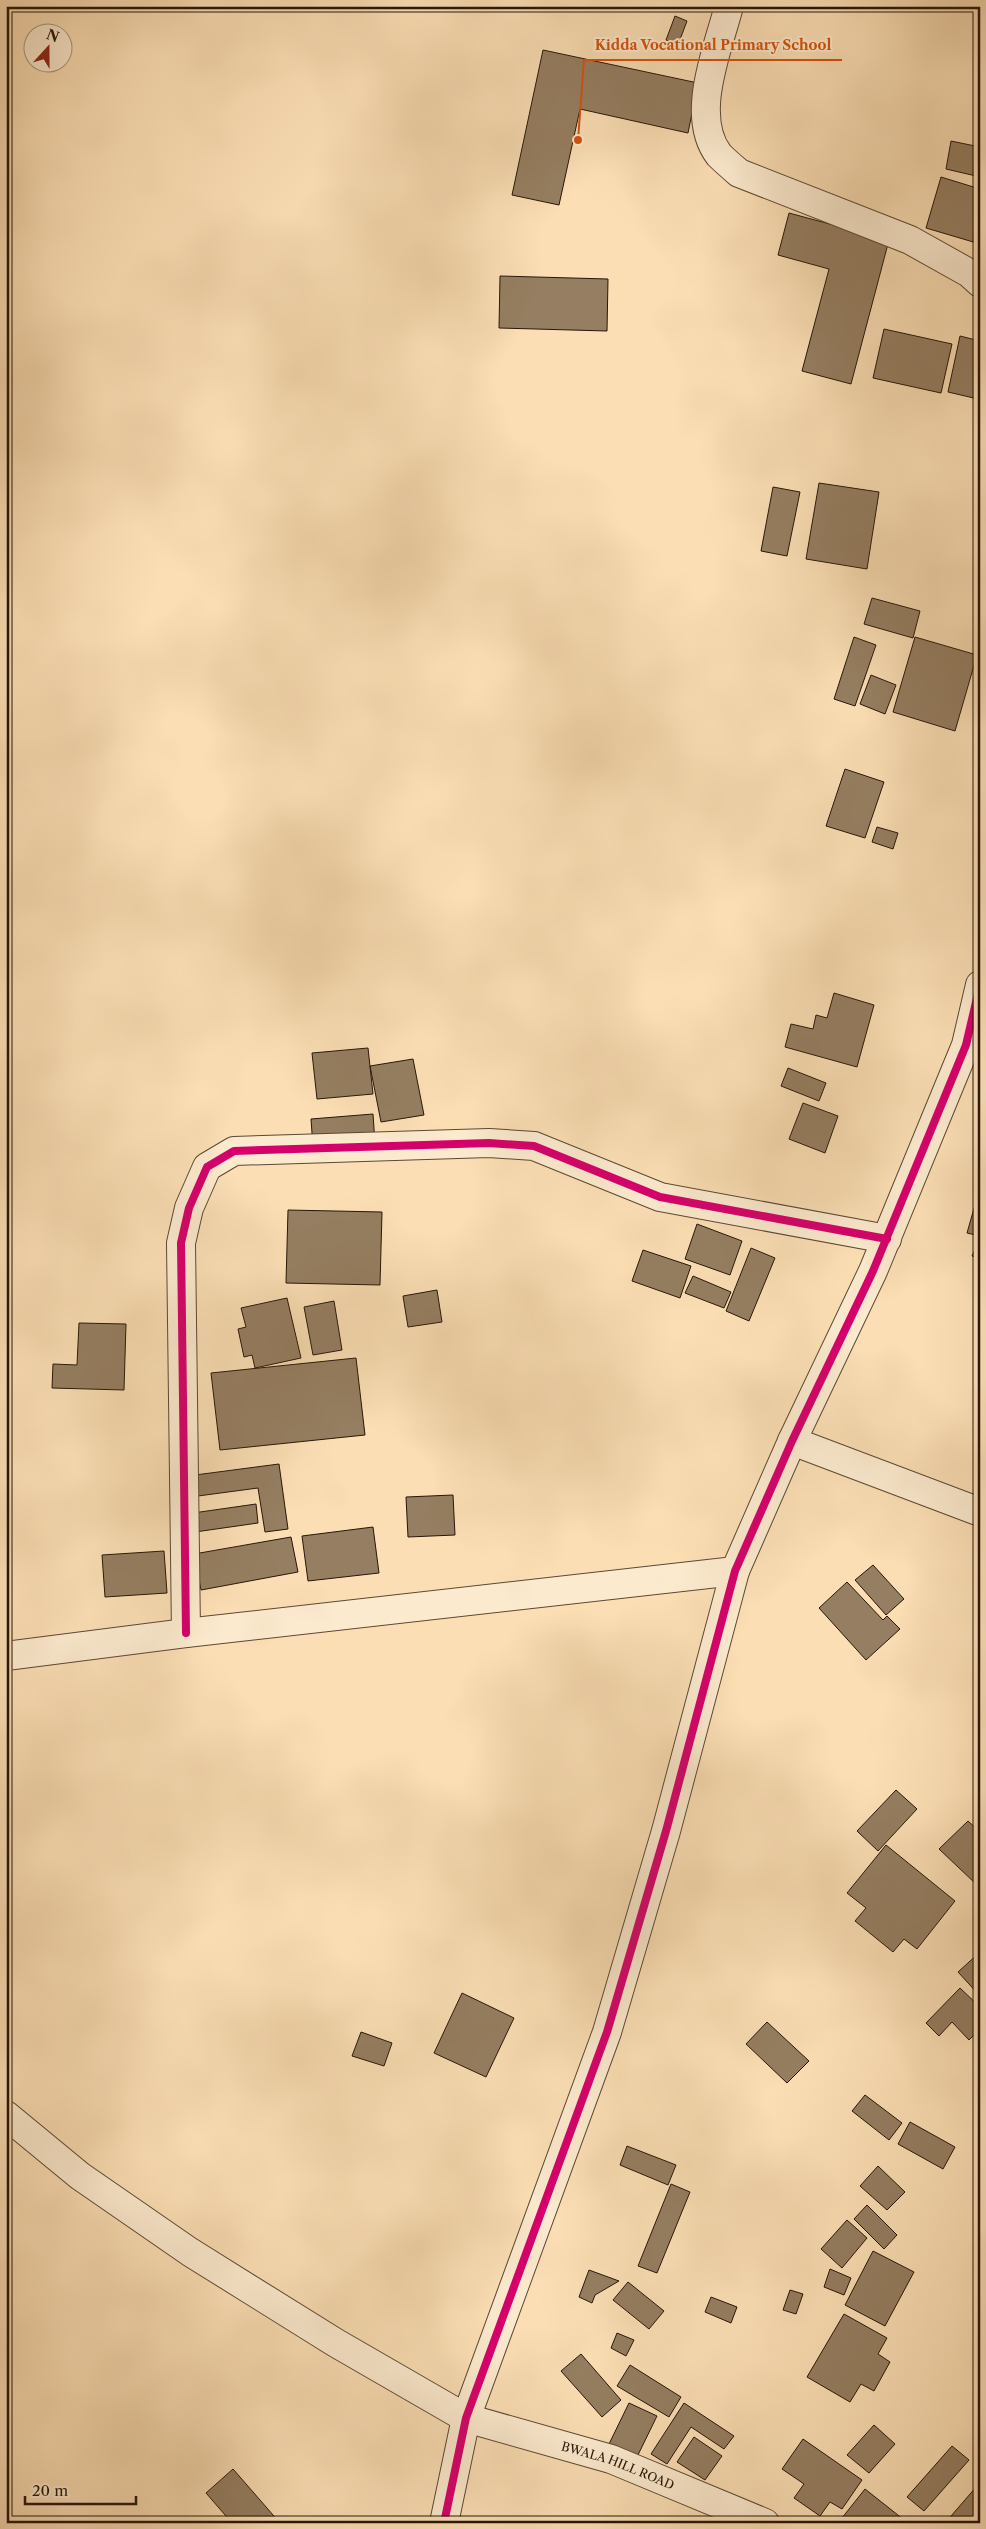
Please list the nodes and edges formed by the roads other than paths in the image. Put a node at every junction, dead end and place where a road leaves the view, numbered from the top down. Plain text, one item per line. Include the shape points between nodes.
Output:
1 (729, 6) edge
2 (980, 282) edge
3 (980, 985) edge
4 (887, 1238) junction
5 (792, 1441) junction
6 (980, 1512) edge
7 (735, 1571) junction
8 (186, 1633) junction
9 (6, 1656) edge
10 (6, 2115) edge
11 (466, 2418) junction
12 (444, 2523) edge
13 (765, 2523) edge

1 - 2 street via 704,102 707,126 718,154 739,173 910,240
3 - 4 street via 966,1045
4 - 5 street
4 - 8 street via 660,1197 534,1146 488,1143 234,1151 207,1167 189,1208 181,1243
5 - 6 street
5 - 7 street
7 - 8 street
7 - 11 street via 666,1831 606,2032
8 - 9 street
10 - 11 street, BWALA HILL ROAD via 80,2176 190,2252 336,2343
11 - 12 street
11 - 13 street, BWALA HILL ROAD via 611,2459

